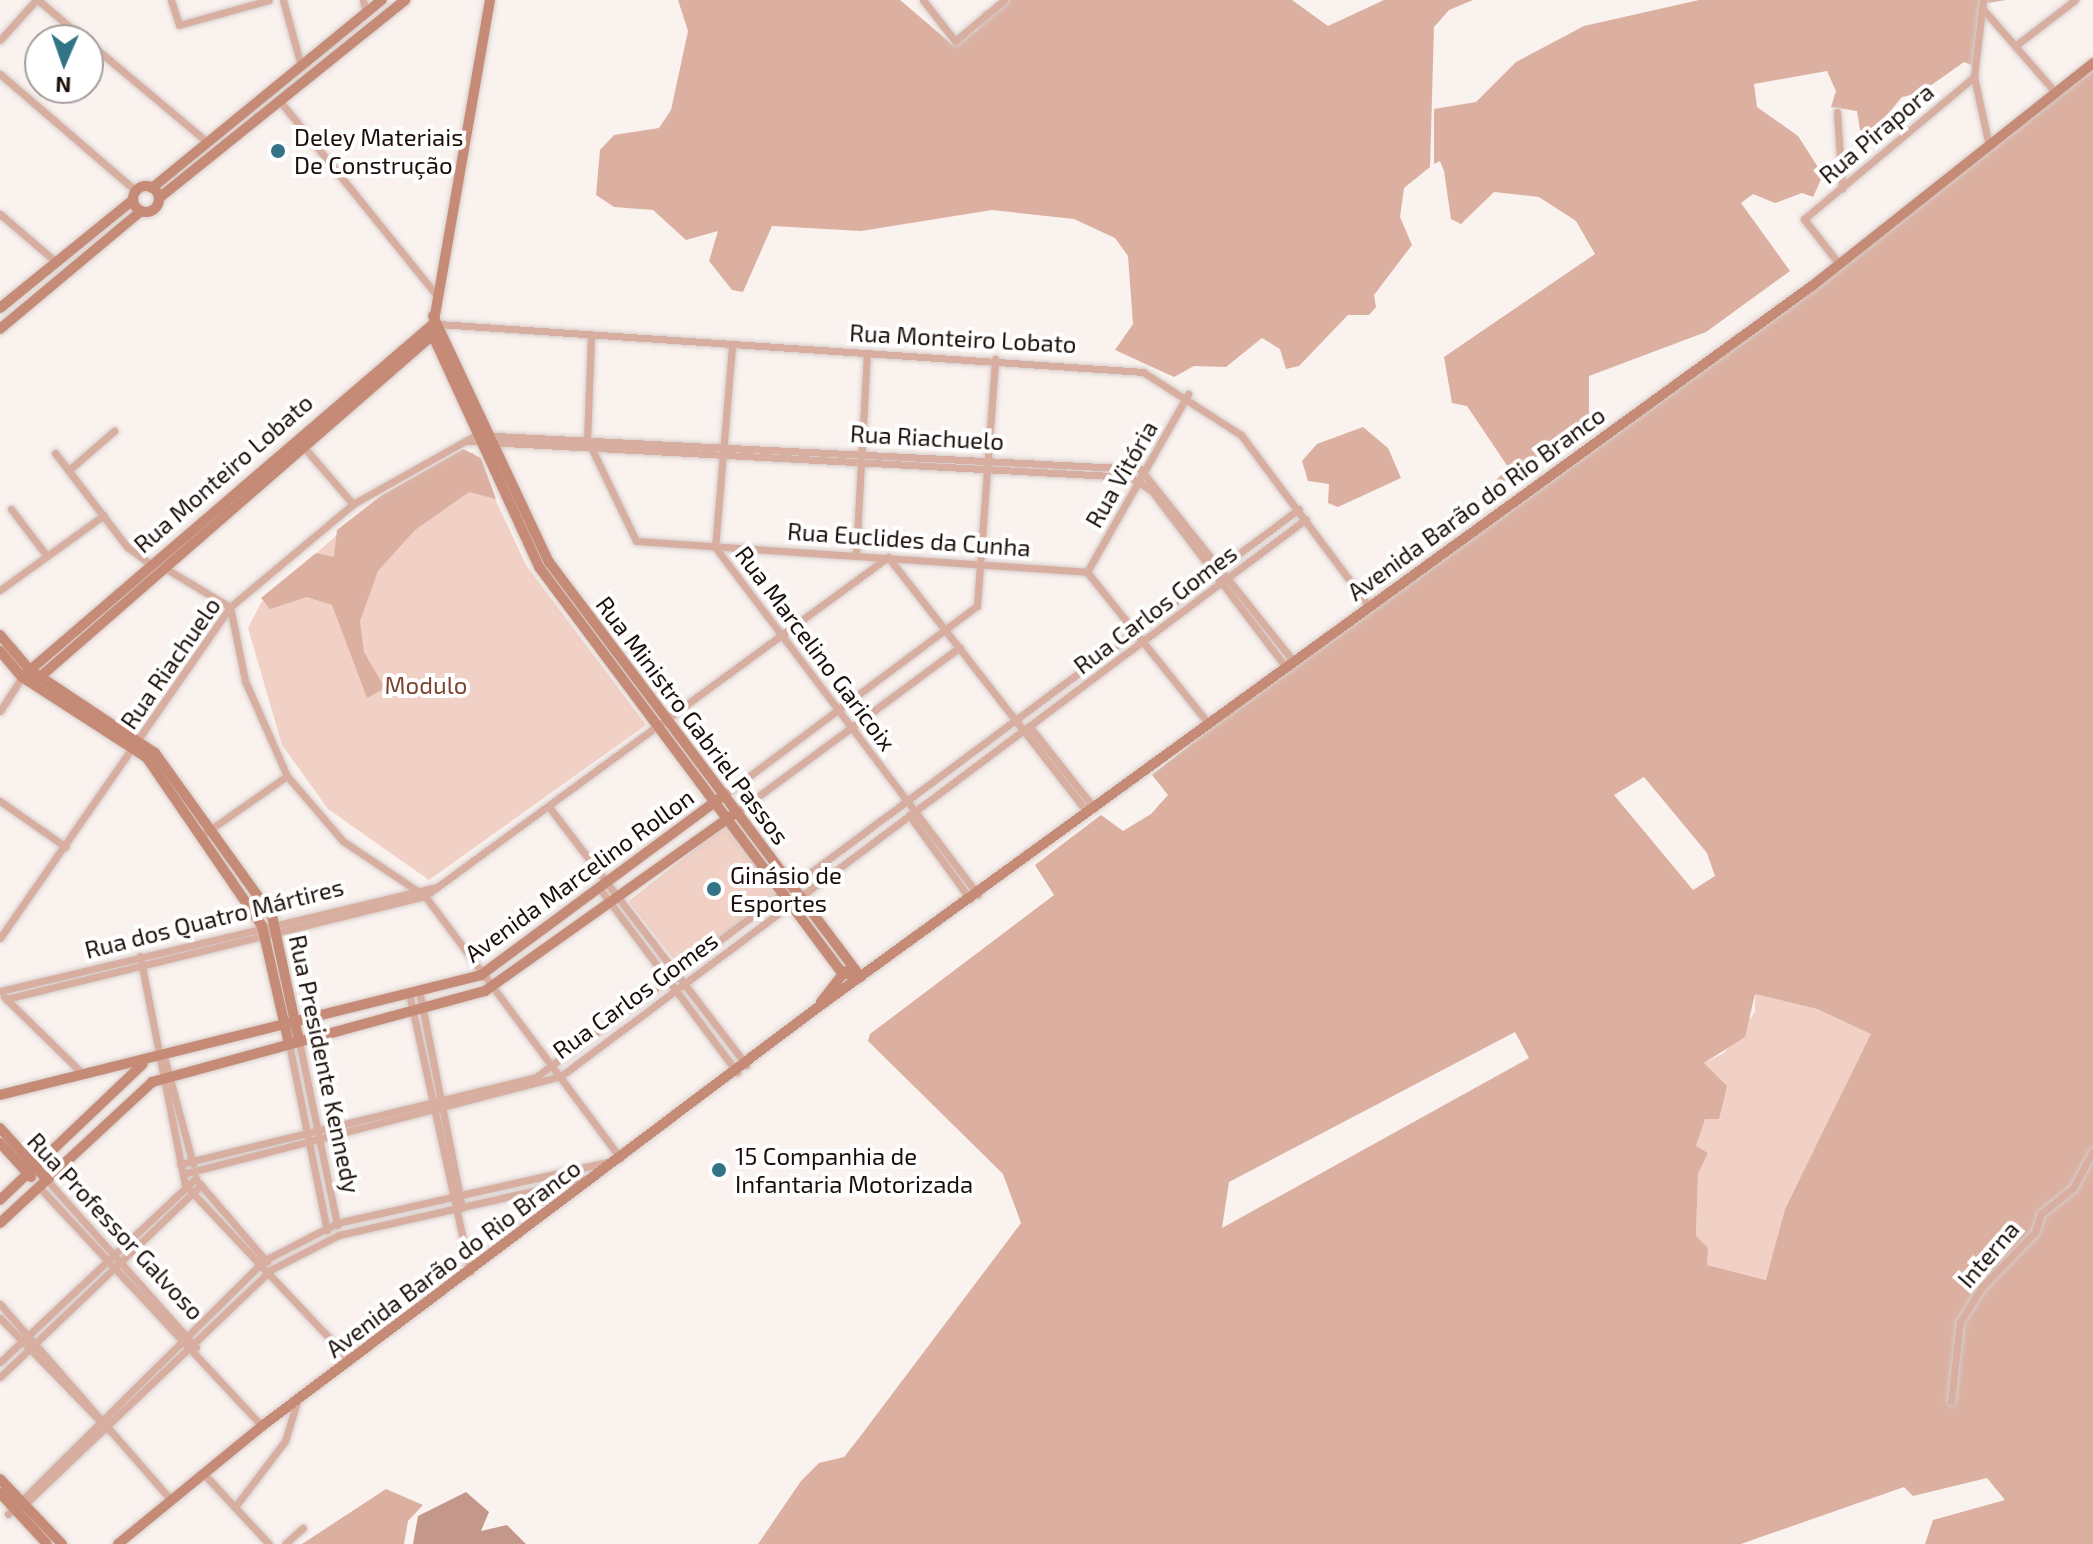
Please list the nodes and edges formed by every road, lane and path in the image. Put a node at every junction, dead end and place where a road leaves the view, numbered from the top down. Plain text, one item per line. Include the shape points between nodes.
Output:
1 (37, 0) edge
2 (171, 0) edge
3 (269, 0) edge
4 (283, 0) edge
5 (363, 0) edge
6 (382, 0) edge
7 (405, 0) edge
8 (490, 0) edge
9 (923, 0) edge
10 (1004, 0) edge
11 (2075, 0) edge
12 (1983, 4) edge
13 (366, 13) junction
14 (66, 24) edge
15 (0, 40) edge
16 (2015, 46) junction
17 (320, 50) junction
18 (104, 55) edge
19 (328, 61) junction
20 (2093, 63) edge
21 (301, 66) junction
22 (0, 74) edge
23 (1974, 77) junction
24 (2056, 93) junction
25 (279, 100) junction
26 (1837, 112) dead end
27 (207, 142) junction
28 (1989, 146) junction
29 (152, 188) junction
30 (1842, 189) junction
31 (135, 196) junction
32 (159, 198) junction
33 (141, 211) junction
34 (0, 214) edge
35 (74, 248) junction
36 (83, 259) junction
37 (56, 262) junction
38 (1839, 264) junction
39 (438, 297) junction
40 (0, 308) edge
41 (437, 327) junction
42 (0, 329) edge
43 (591, 337) junction
44 (732, 346) junction
45 (867, 353) junction
46 (995, 359) junction
47 (1188, 394) junction
48 (114, 431) dead end
49 (479, 439) junction
50 (587, 439) junction
51 (298, 440) junction
52 (724, 446) junction
53 (592, 450) junction
54 (55, 453) dead end
55 (863, 453) junction
56 (724, 457) junction
57 (991, 461) junction
58 (863, 463) junction
59 (69, 470) junction
60 (990, 470) junction
61 (1147, 472) junction
62 (1141, 481) junction
63 (249, 484) junction
64 (353, 504) junction
65 (11, 509) dead end
66 (1299, 509) junction
67 (104, 515) junction
68 (1306, 519) junction
69 (715, 547) junction
70 (46, 555) junction
71 (856, 555) junction
72 (888, 557) junction
73 (150, 564) junction
74 (983, 565) junction
75 (163, 567) junction
76 (1224, 568) junction
77 (1087, 572) junction
78 (1217, 574) junction
79 (1231, 577) junction
80 (1223, 583) junction
81 (0, 590) edge
82 (1368, 605) junction
83 (230, 607) junction
84 (946, 630) junction
85 (780, 634) junction
86 (1136, 634) junction
87 (0, 635) edge
88 (1143, 643) junction
89 (960, 647) junction
90 (0, 651) edge
91 (1289, 664) junction
92 (31, 676) junction
93 (837, 708) junction
94 (0, 711) edge
95 (1020, 720) junction
96 (662, 723) junction
97 (1208, 723) junction
98 (851, 728) junction
99 (1027, 729) junction
100 (139, 742) junction
101 (287, 776) junction
102 (724, 795) junction
103 (0, 801) edge
104 (714, 803) junction
105 (905, 805) junction
106 (549, 807) junction
107 (1090, 810) junction
108 (737, 812) junction
109 (912, 814) junction
110 (727, 820) junction
111 (204, 833) junction
112 (66, 847) junction
113 (605, 886) junction
114 (795, 887) junction
115 (422, 893) junction
116 (784, 895) junction
117 (802, 897) junction
118 (974, 898) junction
119 (616, 900) junction
120 (792, 905) junction
121 (330, 910) junction
122 (333, 920) junction
123 (262, 926) junction
124 (277, 929) junction
125 (545, 929) junction
126 (266, 937) junction
127 (0, 938) edge
128 (557, 944) junction
129 (140, 956) junction
130 (143, 967) junction
131 (878, 969) junction
132 (847, 970) junction
133 (484, 973) junction
134 (672, 976) junction
135 (861, 977) junction
136 (493, 987) junction
137 (680, 987) junction
138 (2, 994) edge
139 (415, 996) junction
140 (817, 1008) junction
141 (418, 1014) junction
142 (290, 1025) junction
143 (294, 1042) junction
144 (164, 1059) junction
145 (145, 1062) junction
146 (554, 1066) junction
147 (741, 1068) junction
148 (82, 1073) junction
149 (168, 1075) junction
150 (561, 1076) junction
151 (0, 1095) edge
152 (311, 1095) junction
153 (301, 1096) junction
154 (443, 1100) junction
155 (105, 1101) junction
156 (431, 1103) junction
157 (446, 1109) junction
158 (119, 1113) junction
159 (433, 1113) junction
160 (184, 1121) junction
161 (172, 1123) junction
162 (0, 1128) edge
163 (318, 1131) junction
164 (309, 1134) junction
165 (321, 1141) junction
166 (0, 1143) edge
167 (311, 1143) junction
168 (2093, 1151) edge
169 (619, 1159) junction
170 (193, 1160) junction
171 (180, 1164) junction
172 (31, 1171) junction
173 (183, 1174) junction
174 (595, 1177) junction
175 (197, 1178) junction
176 (43, 1183) junction
177 (185, 1185) junction
178 (191, 1194) junction
179 (456, 1195) junction
180 (0, 1200) edge
181 (458, 1207) junction
182 (0, 1223) edge
183 (337, 1223) junction
184 (152, 1225) junction
185 (326, 1228) junction
186 (339, 1235) junction
187 (328, 1238) junction
188 (117, 1254) junction
189 (110, 1260) junction
190 (125, 1261) junction
191 (262, 1262) junction
192 (117, 1268) junction
193 (470, 1272) junction
194 (271, 1273) junction
195 (0, 1304) edge
196 (0, 1318) edge
197 (191, 1333) junction
198 (26, 1338) junction
199 (181, 1341) junction
200 (33, 1346) junction
201 (195, 1348) junction
202 (350, 1360) junction
203 (0, 1362) edge
204 (0, 1377) edge
205 (1951, 1401) dead end
206 (297, 1402) junction
207 (100, 1418) junction
208 (108, 1426) junction
209 (262, 1426) junction
210 (203, 1473) junction
211 (0, 1479) edge
212 (0, 1493) edge
213 (170, 1499) junction
214 (15, 1506) junction
215 (235, 1507) junction
216 (0, 1521) edge
217 (303, 1528) dead end
218 (47, 1544) edge
219 (62, 1544) edge
220 (118, 1544) edge
221 (269, 1544) edge
222 (285, 1544) edge

1 - 14 street
1 - 15 street
2 - 3 street via 179,25
4 - 21 street
5 - 13 street
6 - 13 street
7 - 19 street
8 - 39 street
9 - 10 street via 955,41
11 - 16 street
12 - 16 street
12 - 23 street
13 - 17 street
16 - 24 street
17 - 19 street
17 - 21 street
18 - 27 street
19 - 25 street
20 - 24 street, Avenida Barão do Rio Branco
21 - 27 street
22 - 31 street
23 - 28 street
23 - 30 street, Rua Pirapora
24 - 28 street, Avenida Barão do Rio Branco
25 - 32 street
25 - 39 street
26 - 30 street
27 - 29 street
28 - 38 street, Avenida Barão do Rio Branco
29 - 31 street
29 - 32 street
30 - 38 street, Rua Pirapora via 1804,219
31 - 33 street
31 - 35 street
32 - 33 street via 154,210
33 - 36 street
34 - 37 street
35 - 36 street
35 - 37 street
36 - 42 street
37 - 40 street
38 - 82 street, Avenida Barão do Rio Branco
39 - 41 street
41 - 43 street, Rua Monteiro Lobato
41 - 49 street, Rua Ministro Gabriel Passos
41 - 51 street, Rua Monteiro Lobato
43 - 44 street, Rua Monteiro Lobato
43 - 50 street
44 - 45 street, Rua Monteiro Lobato
44 - 52 street, Rua Marcelino Garicoix
45 - 46 street, Rua Monteiro Lobato
45 - 55 street
46 - 47 street, Rua Monteiro Lobato via 1124,368
46 - 57 street, Avenida Marcelino Rollon
47 - 61 street, Rua Vitória
47 - 66 street, Rua Monteiro Lobato via 1241,435
48 - 59 street
49 - 50 street, Rua Riachuelo
49 - 53 street, Rua Riachuelo
49 - 64 street, Rua Riachuelo
49 - 96 street, Rua Ministro Gabriel Passos via 539,567
50 - 52 street, Rua Riachuelo
50 - 53 street
51 - 63 street, Rua Monteiro Lobato
51 - 64 street
52 - 55 street, Rua Riachuelo
52 - 56 street, Rua Marcelino Garicoix
53 - 56 street, Rua Riachuelo
53 - 69 street, Rua Euclides da Cunha via 636,541
54 - 59 street
55 - 57 street, Rua Riachuelo
55 - 58 street
56 - 58 street, Rua Riachuelo
56 - 69 street, Rua Marcelino Garicoix
57 - 60 street, Avenida Marcelino Rollon
57 - 61 street, Rua Riachuelo
58 - 60 street, Rua Riachuelo
58 - 71 street
59 - 67 street
60 - 62 street, Rua Riachuelo
60 - 74 street, Avenida Marcelino Rollon
61 - 62 street, Rua Vitória
61 - 76 street
62 - 77 street, Rua Vitória
62 - 78 street
63 - 73 street, Rua Monteiro Lobato
63 - 75 street, Rua Monteiro Lobato
64 - 83 street, Rua Riachuelo
65 - 70 street
66 - 68 street, Rua Monteiro Lobato
66 - 76 street, Rua Carlos Gomes
67 - 70 street
67 - 73 street
68 - 79 street, Rua Carlos Gomes
68 - 82 street, Rua Monteiro Lobato
69 - 71 street, Rua Euclides da Cunha
69 - 85 street, Rua Marcelino Garicoix
70 - 81 street
71 - 72 street, Rua Euclides da Cunha
72 - 74 street, Rua Euclides da Cunha
72 - 84 street
72 - 85 street, Rua dos Quatro Mártires
73 - 92 street, Rua Monteiro Lobato
74 - 77 street, Rua Euclides da Cunha
74 - 84 street, Avenida Marcelino Rollon via 977,606
75 - 83 street
75 - 92 street, Rua Monteiro Lobato
76 - 78 street, Rua Carlos Gomes
76 - 79 street
77 - 86 street
78 - 80 street
78 - 86 street, Rua Carlos Gomes
79 - 80 street, Rua Carlos Gomes
79 - 91 street
80 - 88 street, Rua Carlos Gomes
80 - 91 street
82 - 91 street, Avenida Barão do Rio Branco
83 - 100 street, Rua Riachuelo
83 - 101 street via 245,681
84 - 89 street
84 - 93 street, Avenida Marcelino Rollon
85 - 93 street, Rua Marcelino Garicoix
85 - 96 street, Rua dos Quatro Mártires
86 - 88 street
86 - 95 street, Rua Carlos Gomes
87 - 92 street, Rua Presidente Kennedy
88 - 97 street
88 - 99 street, Rua Carlos Gomes
89 - 95 street
89 - 98 street, Avenida Marcelino Rollon
90 - 92 street, Rua Presidente Kennedy
91 - 97 street, Avenida Barão do Rio Branco
92 - 94 street
92 - 100 street, Rua Presidente Kennedy
93 - 98 street, Rua Marcelino Garicoix
93 - 102 street, Avenida Marcelino Rollon
95 - 99 street
95 - 105 street, Rua Carlos Gomes
96 - 102 street, Rua Ministro Gabriel Passos
96 - 104 street, Rua Ministro Gabriel Passos
96 - 106 street, Rua dos Quatro Mártires
97 - 107 street, Avenida Barão do Rio Branco
98 - 105 street, Rua Marcelino Garicoix
98 - 108 street, Avenida Marcelino Rollon
99 - 107 street
99 - 109 street, Rua Carlos Gomes
100 - 111 street, Rua Presidente Kennedy
100 - 112 street, Rua Riachuelo
101 - 111 street
101 - 115 street via 343,841
102 - 104 street, Avenida Marcelino Rollon
102 - 108 street, Rua Ministro Gabriel Passos
103 - 112 street
104 - 110 street, Rua Ministro Gabriel Passos
104 - 113 street, Avenida Marcelino Rollon
105 - 109 street, Rua Marcelino Garicoix
105 - 114 street, Rua Carlos Gomes
106 - 113 street
106 - 115 street, Rua dos Quatro Mártires
107 - 118 street, Avenida Barão do Rio Branco
108 - 110 street, Avenida Marcelino Rollon
108 - 114 street, Rua Ministro Gabriel Passos
109 - 117 street, Rua Carlos Gomes
109 - 118 street, Rua Marcelino Garicoix
110 - 116 street, Rua Ministro Gabriel Passos
110 - 119 street, Avenida Marcelino Rollon
111 - 123 street, Rua Presidente Kennedy
111 - 124 street, Rua Presidente Kennedy
112 - 127 street, Rua Riachuelo
113 - 119 street
113 - 125 street, Avenida Marcelino Rollon
114 - 116 street, Rua Carlos Gomes
114 - 117 street, Rua Ministro Gabriel Passos
115 - 121 street, Rua dos Quatro Mártires
115 - 122 street, Rua dos Quatro Mártires
115 - 133 street
116 - 120 street, Rua Ministro Gabriel Passos
116 - 134 street, Rua Carlos Gomes
117 - 120 street, Rua Carlos Gomes
117 - 132 street, Rua Ministro Gabriel Passos
118 - 131 street, Avenida Barão do Rio Branco
119 - 128 street, Avenida Marcelino Rollon
119 - 134 street
120 - 132 street, Rua Ministro Gabriel Passos
120 - 137 street, Rua Carlos Gomes
121 - 122 street
121 - 124 street, Rua dos Quatro Mártires
122 - 124 street, Rua dos Quatro Mártires
123 - 124 street, Rua dos Quatro Mártires
123 - 126 street, Rua Presidente Kennedy
123 - 129 street, Rua dos Quatro Mártires
124 - 126 street, Rua dos Quatro Mártires
124 - 142 street, Rua Presidente Kennedy
125 - 128 street
125 - 133 street, Avenida Marcelino Rollon
126 - 130 street, Rua dos Quatro Mártires
126 - 142 street, Rua Presidente Kennedy
128 - 136 street, Avenida Marcelino Rollon
129 - 130 street
129 - 138 street, Rua dos Quatro Mártires
130 - 138 street, Rua dos Quatro Mártires
130 - 144 street
131 - 132 street
131 - 135 street, Avenida Barão do Rio Branco
132 - 135 street, Rua Ministro Gabriel Passos
132 - 140 street, Avenida Barão do Rio Branco
133 - 136 street
133 - 139 street, Avenida Marcelino Rollon
134 - 137 street
134 - 146 street, Rua Carlos Gomes
135 - 140 street, Avenida Barão do Rio Branco
136 - 141 street, Avenida Marcelino Rollon
136 - 146 street
137 - 147 street
137 - 150 street, Rua Carlos Gomes
138 - 148 street
139 - 141 street
139 - 142 street, Avenida Marcelino Rollon
140 - 147 street, Avenida Barão do Rio Branco
141 - 143 street, Avenida Marcelino Rollon
141 - 154 street
141 - 156 street
142 - 143 street, Rua Presidente Kennedy
142 - 144 street, Avenida Marcelino Rollon
143 - 149 street, Avenida Marcelino Rollon
143 - 152 street, Rua Presidente Kennedy
143 - 153 street, Rua Presidente Kennedy
144 - 145 street, Avenida Marcelino Rollon
144 - 149 street
145 - 148 street, Avenida Marcelino Rollon
145 - 155 street
146 - 150 street
146 - 154 street, Rua Carlos Gomes
147 - 169 street, Avenida Barão do Rio Branco
148 - 151 street, Avenida Marcelino Rollon
149 - 158 street, Avenida Marcelino Rollon via 152,1082
149 - 160 street
149 - 161 street
150 - 157 street, Rua Carlos Gomes
150 - 169 street
152 - 153 street
152 - 163 street, Rua Presidente Kennedy
153 - 164 street, Rua Presidente Kennedy
154 - 156 street, Rua Carlos Gomes
154 - 157 street
155 - 158 street
155 - 172 street
156 - 159 street
156 - 163 street, Rua Carlos Gomes
157 - 159 street, Rua Carlos Gomes
157 - 179 street
158 - 176 street
159 - 165 street, Rua Carlos Gomes
159 - 179 street
160 - 161 street
160 - 170 street
161 - 171 street
162 - 172 street, Rua Professor Galvoso
163 - 164 street, Rua Carlos Gomes
163 - 165 street, Rua Presidente Kennedy
164 - 167 street, Rua Presidente Kennedy
164 - 170 street, Rua Carlos Gomes
165 - 167 street, Rua Carlos Gomes
165 - 183 street, Rua Presidente Kennedy
166 - 172 street, Rua Professor Galvoso
167 - 175 street, Rua Carlos Gomes
167 - 185 street, Rua Presidente Kennedy
168 - 205 street, Interna via 2073,1188 2041,1214 2035,1232 1981,1288 1960,1322
169 - 174 street, Avenida Barão do Rio Branco
169 - 179 street
170 - 171 street, Rua Carlos Gomes
170 - 175 street
171 - 173 street
172 - 176 street, Rua Professor Galvoso
172 - 180 street
173 - 175 street, Rua Carlos Gomes
173 - 177 street
174 - 181 street
174 - 193 street, Avenida Barão do Rio Branco
175 - 177 street
175 - 178 street
175 - 191 street
176 - 182 street
176 - 188 street, Rua Professor Galvoso
176 - 189 street, Rua Professor Galvoso
177 - 178 street
177 - 184 street
178 - 184 street
178 - 191 street
179 - 181 street
179 - 183 street
181 - 186 street
181 - 193 street
183 - 185 street
183 - 186 street, Rua Presidente Kennedy
184 - 188 street
184 - 190 street
185 - 187 street, Rua Presidente Kennedy
185 - 191 street
186 - 187 street
187 - 194 street
188 - 189 street
188 - 190 street, Rua Professor Galvoso
189 - 192 street, Rua Professor Galvoso
189 - 198 street
190 - 192 street
190 - 197 street, Rua Professor Galvoso
191 - 194 street
191 - 197 street
192 - 199 street, Rua Professor Galvoso
192 - 200 street
193 - 202 street, Avenida Barão do Rio Branco
194 - 201 street
194 - 202 street
195 - 198 street
196 - 198 street
197 - 199 street
197 - 201 street, Rua Professor Galvoso
198 - 200 street
198 - 203 street
199 - 201 street, Rua Professor Galvoso
199 - 207 street
200 - 204 street
200 - 207 street
201 - 208 street
201 - 209 street, Rua Professor Galvoso
202 - 206 street, Avenida Barão do Rio Branco
206 - 209 street, Avenida Barão do Rio Branco
206 - 215 street via 285,1441
207 - 208 street
207 - 214 street
208 - 213 street
208 - 214 street
209 - 210 street, Avenida Barão do Rio Branco
210 - 213 street, Avenida Barão do Rio Branco
210 - 215 street
211 - 214 street
212 - 214 street
213 - 220 street, Avenida Barão do Rio Branco
214 - 216 street
214 - 218 street
214 - 219 street
215 - 221 street
217 - 222 street

